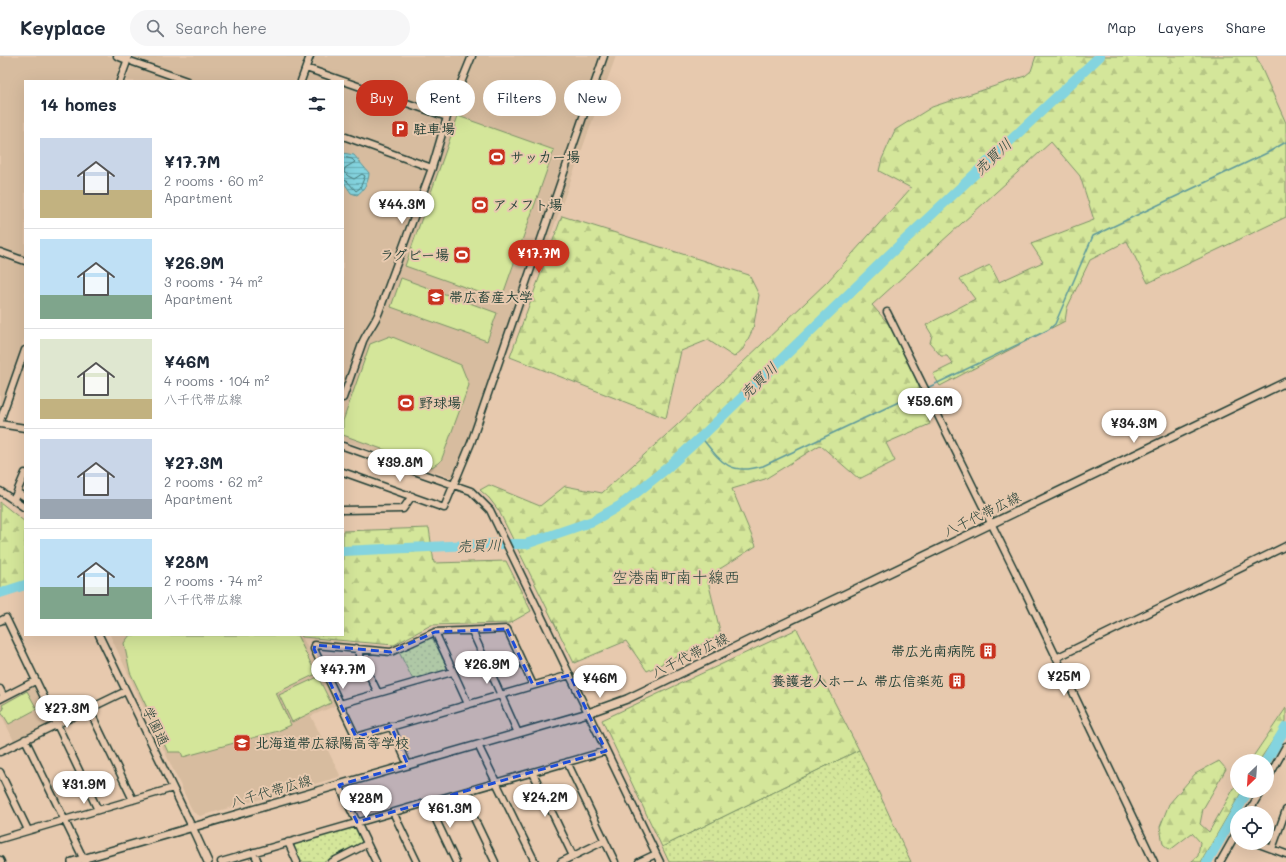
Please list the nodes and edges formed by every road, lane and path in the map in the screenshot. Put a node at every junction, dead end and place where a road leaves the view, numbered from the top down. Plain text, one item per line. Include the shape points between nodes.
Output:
1 (117, 56) edge
2 (310, 56) edge
3 (472, 56) edge
4 (604, 56) edge
5 (130, 59) edge
6 (306, 68) junction
7 (120, 80) edge
8 (184, 80) edge
9 (301, 80) edge
10 (341, 80) edge
11 (344, 81) edge
12 (447, 117) junction
13 (344, 136) edge
14 (432, 168) junction
15 (0, 252) edge
16 (24, 261) edge
17 (887, 312) dead end
18 (24, 353) edge
19 (1286, 382) edge
20 (344, 395) edge
21 (0, 421) edge
22 (0, 424) edge
23 (24, 428) edge
24 (344, 446) edge
25 (344, 472) edge
26 (24, 476) edge
27 (453, 484) junction
28 (0, 491) edge
29 (18, 493) junction
30 (24, 496) edge
31 (412, 496) junction
32 (14, 499) junction
33 (24, 507) edge
34 (344, 510) edge
35 (991, 524) junction
36 (1286, 546) edge
37 (0, 621) edge
38 (472, 631) junction
39 (435, 632) junction
40 (99, 636) edge
41 (356, 648) junction
42 (1056, 658) junction
43 (452, 672) junction
44 (570, 675) junction
45 (35, 681) junction
46 (533, 685) junction
47 (0, 688) edge
48 (126, 691) junction
49 (378, 693) junction
50 (501, 694) junction
51 (2, 698) edge
52 (340, 704) junction
53 (468, 704) junction
54 (89, 708) junction
55 (588, 713) junction
56 (57, 724) junction
57 (391, 726) junction
58 (518, 733) junction
59 (25, 739) junction
60 (478, 744) junction
61 (1286, 746) edge
62 (606, 751) junction
63 (0, 752) edge
64 (567, 762) junction
65 (408, 765) junction
66 (1274, 767) edge
67 (0, 772) edge
68 (533, 772) junction
69 (496, 782) junction
70 (339, 785) junction
71 (173, 788) junction
72 (462, 793) junction
73 (133, 800) junction
74 (428, 803) junction
75 (98, 810) junction
76 (1286, 810) edge
77 (393, 812) junction
78 (64, 820) junction
79 (357, 822) junction
80 (192, 826) junction
81 (28, 830) junction
82 (0, 839) edge
83 (604, 841) junction
84 (288, 842) junction
85 (1274, 843) edge
86 (367, 844) junction
87 (1230, 844) edge
88 (1274, 850) edge
89 (254, 852) junction
90 (656, 854) junction
91 (1286, 854) edge
92 (573, 856) junction
93 (84, 860) edge
94 (72, 862) edge
95 (208, 862) edge
96 (221, 862) edge
97 (258, 862) edge
98 (297, 862) edge
99 (335, 862) edge
100 (376, 862) edge
101 (417, 862) edge
102 (456, 862) edge
103 (494, 862) edge
104 (535, 862) edge
105 (561, 862) edge
106 (615, 862) edge
107 (639, 862) edge
108 (660, 862) edge
109 (1154, 862) edge
110 (1220, 862) edge

1 - 5 street
2 - 6 street
3 - 12 street
4 - 27 street via 471,443
5 - 7 street
5 - 8 street
6 - 9 street
6 - 10 street
11 - 12 street
12 - 14 street
13 - 14 street
14 - 20 street via 380,312 363,341
15 - 16 street
17 - 35 street
18 - 21 street
19 - 35 main road, 八千代帯広線
22 - 23 street
24 - 27 street
25 - 31 street
26 - 29 street
27 - 31 street via 444,508
27 - 44 street via 471,491 490,510
28 - 32 street
29 - 30 street
29 - 32 street
31 - 34 street via 403,509
32 - 33 street
35 - 42 street
35 - 55 main road, 八千代帯広線 via 655,686
36 - 42 street
37 - 45 street via 6,618
38 - 39 street
38 - 46 street via 507,629
38 - 50 street
39 - 41 street via 391,652
39 - 43 street
40 - 48 street, 学園通
41 - 49 street
41 - 52 street via 314,645
42 - 109 street
43 - 49 street
43 - 53 street
44 - 46 street
44 - 55 street
45 - 51 street
45 - 56 street
46 - 50 street
47 - 51 street
48 - 54 street
48 - 71 street, 学園通
49 - 52 street
50 - 53 street
50 - 58 street
52 - 57 street via 356,737
53 - 57 street
54 - 56 street
54 - 73 street
55 - 58 main road, 八千代帯広線
55 - 62 street
56 - 59 street
56 - 75 street
57 - 65 street
58 - 60 main road, 八千代帯広線
59 - 63 street
59 - 78 street
60 - 65 main road, 八千代帯広線
60 - 69 street
61 - 66 street
62 - 64 street
62 - 90 street
64 - 68 street
64 - 83 street
65 - 70 main road, 八千代帯広線
67 - 81 street
68 - 69 street
68 - 92 street
69 - 72 street
69 - 104 street
70 - 79 street
70 - 80 main road, 八千代帯広線
71 - 73 street
71 - 80 street, 学園通
72 - 74 street
72 - 103 street
73 - 75 street
74 - 77 street
74 - 102 street
75 - 78 street
76 - 85 street
77 - 79 street
77 - 101 street
78 - 81 street
78 - 93 street
79 - 84 street
79 - 86 street
80 - 93 main road, 八千代帯広線
80 - 95 main road
81 - 82 street
83 - 92 street
83 - 106 street
84 - 89 street
84 - 98 street
86 - 99 street
86 - 100 street
87 - 110 street
88 - 91 street
89 - 96 street
89 - 97 street
90 - 107 street
90 - 108 street
92 - 105 street
93 - 94 main road, 八千代帯広線

